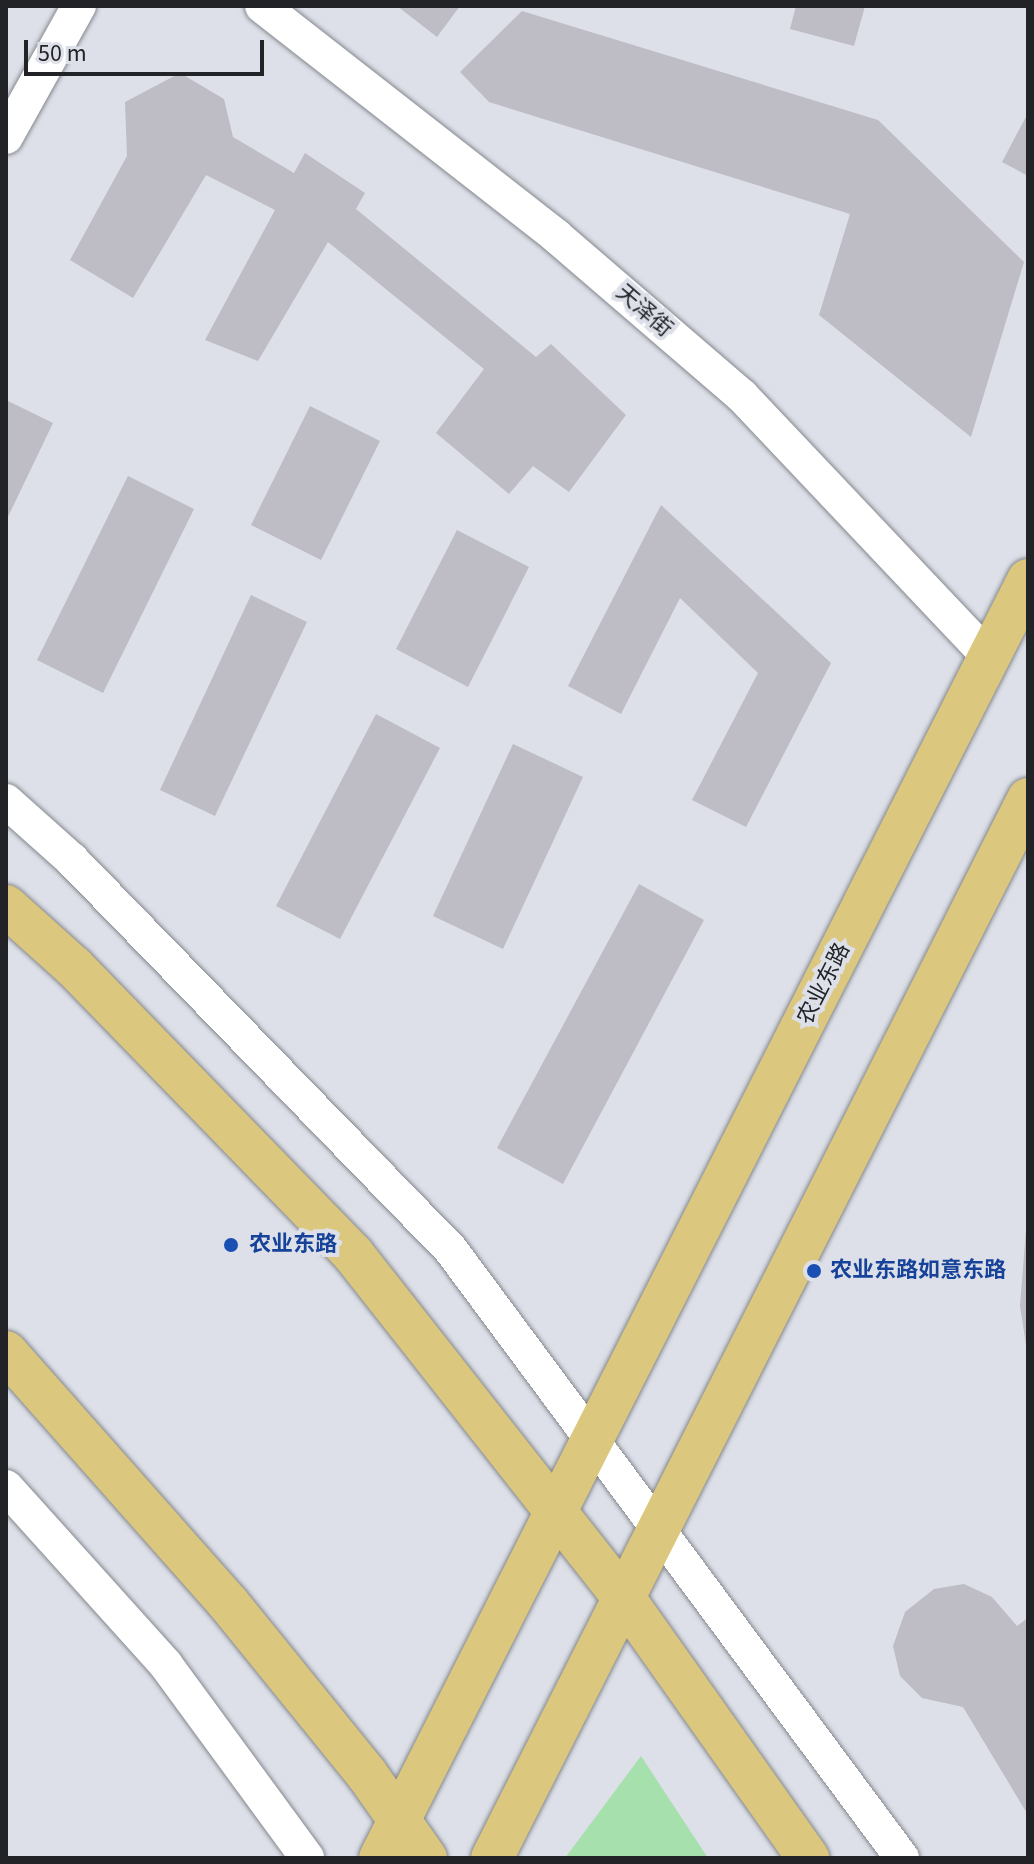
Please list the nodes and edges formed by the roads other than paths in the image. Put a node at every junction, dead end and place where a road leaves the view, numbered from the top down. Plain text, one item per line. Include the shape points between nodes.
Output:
1 (79, 6) edge
2 (262, 6) edge
3 (6, 137) edge
4 (1028, 580) edge
5 (989, 657) junction
6 (1028, 799) edge
7 (6, 801) edge
8 (6, 906) edge
9 (6, 1352) edge
10 (594, 1438) junction
11 (6, 1487) edge
12 (558, 1510) junction
13 (660, 1527) junction
14 (624, 1598) junction
15 (400, 1820) junction
16 (307, 1858) edge
17 (380, 1858) edge
18 (426, 1858) edge
19 (492, 1858) edge
20 (808, 1858) edge
21 (902, 1858) edge

1 - 3 street
2 - 5 street, 天泽街 via 556,236 742,396
4 - 5 main road, 农业东路
5 - 10 main road, 农业东路
6 - 13 main road
7 - 10 street via 72,860 451,1250
8 - 12 main road via 74,967 353,1254
9 - 15 main road via 229,1604
10 - 12 main road, 农业东路
10 - 13 street
11 - 16 street via 166,1665
12 - 14 main road
12 - 15 main road, 农业东路
13 - 14 main road
13 - 21 street
14 - 19 main road
14 - 20 main road
15 - 17 main road, 农业东路
15 - 18 main road

